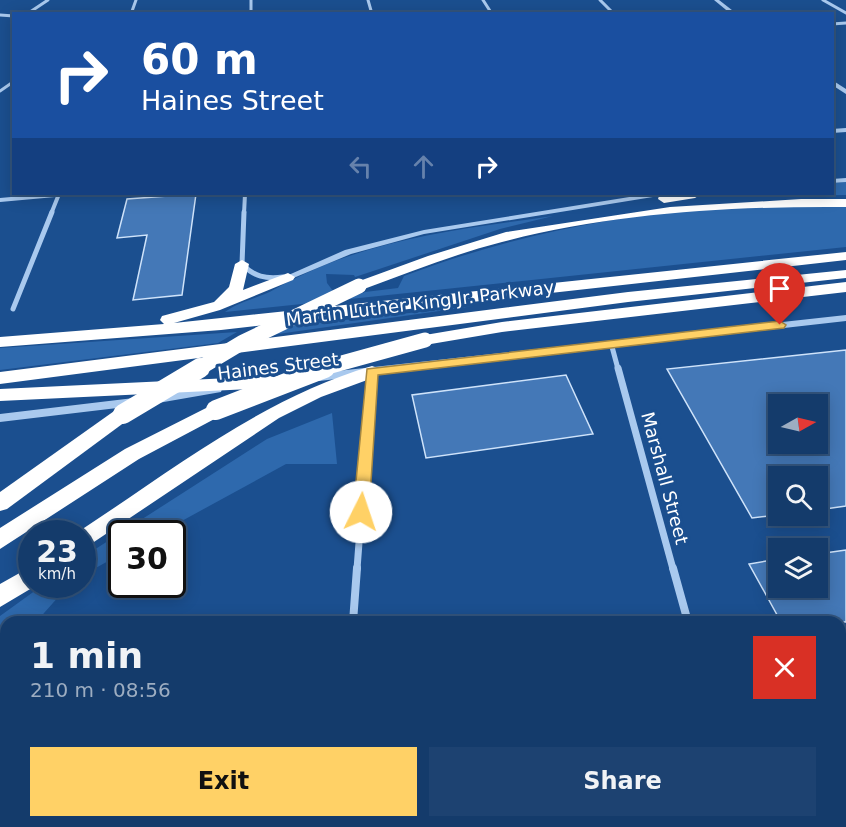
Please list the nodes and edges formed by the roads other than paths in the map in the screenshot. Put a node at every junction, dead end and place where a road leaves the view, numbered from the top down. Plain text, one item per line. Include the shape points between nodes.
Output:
1 (48, 0) edge
2 (600, 0) edge
3 (716, 0) edge
4 (824, 0) edge
5 (30, 12) edge
6 (612, 12) edge
7 (732, 12) edge
8 (846, 13) edge
9 (49, 195) edge
10 (59, 195) edge
11 (245, 195) edge
12 (653, 195) edge
13 (690, 195) edge
14 (0, 200) edge
15 (846, 202) edge
16 (495, 239) junction
17 (846, 256) edge
18 (242, 264) junction
19 (846, 274) edge
20 (288, 277) junction
21 (846, 287) edge
22 (215, 307) junction
23 (13, 309) dead end
24 (846, 318) edge
25 (73, 337) junction
26 (0, 342) edge
27 (611, 343) junction
28 (372, 372) junction
29 (0, 378) edge
30 (270, 382) junction
31 (0, 395) edge
32 (0, 418) edge
33 (0, 503) edge
34 (96, 532) edge
35 (0, 540) edge
36 (18, 585) edge
37 (0, 597) edge
38 (353, 616) edge
39 (686, 616) edge

1 - 5 street
2 - 6 street
3 - 7 street
4 - 8 street
9 - 14 street
10 - 23 street
11 - 18 street
12 - 20 street via 424,232 372,245
13 - 16 highway via 571,218
15 - 16 highway via 679,208 578,221
16 - 33 highway, bridge via 359,286 243,342 123,414
17 - 25 highway, Martin Luther King Jr. Parkway
18 - 20 street via 258,277
18 - 22 highway via 236,289
19 - 29 highway, Martin Luther King Jr. Parkway via 592,301
20 - 22 highway
21 - 35 highway, bridge via 502,327 425,340 323,368 216,410 110,466
22 - 25 highway via 167,321
24 - 27 street, Haines Street
25 - 26 highway, Martin Luther King Jr. Parkway
27 - 28 street, Haines Street
27 - 39 street, Marshall Street
28 - 30 street, Haines Street
28 - 34 highway via 273,413
28 - 38 street
30 - 31 highway
30 - 32 street, Haines Street
36 - 37 highway

